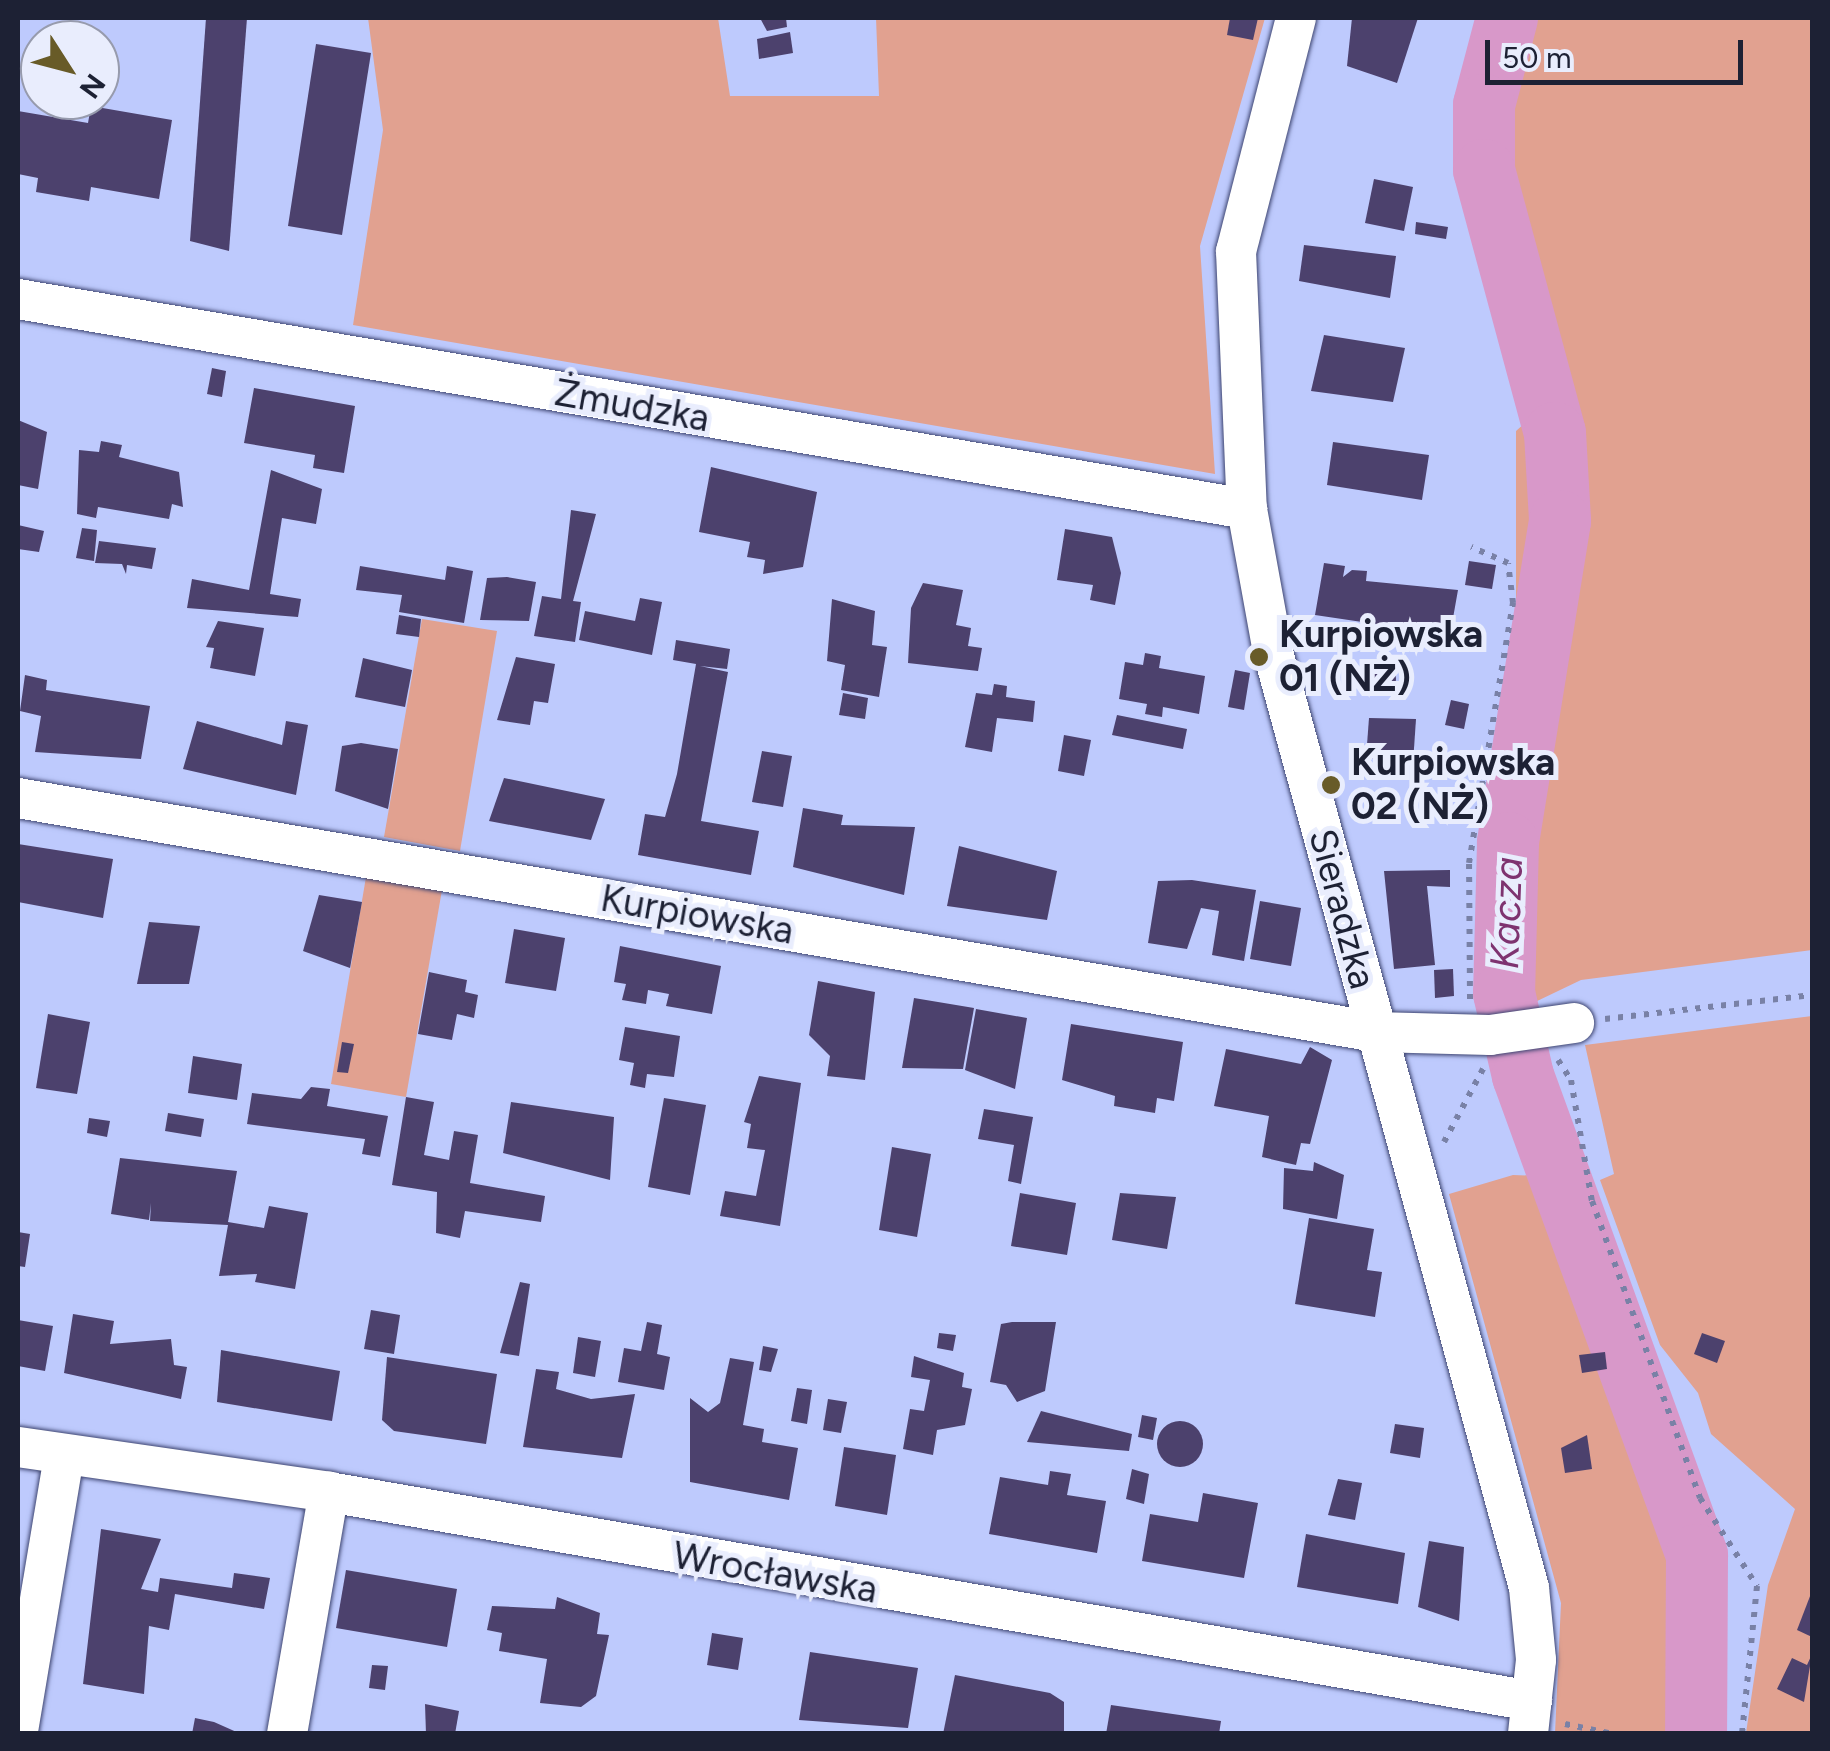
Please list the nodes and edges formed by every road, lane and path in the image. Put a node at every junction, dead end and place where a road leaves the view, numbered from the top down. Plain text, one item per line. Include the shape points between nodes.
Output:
1 (1296, 18) edge
2 (18, 299) edge
3 (1248, 510) junction
4 (1471, 547) dead end
5 (18, 798) edge
6 (1812, 995) edge
7 (1574, 1023) joint
8 (1534, 1028) junction
9 (1375, 1032) junction
10 (1482, 1035) junction
11 (1415, 1176) junction
12 (18, 1447) edge
13 (64, 1456) junction
14 (329, 1492) junction
15 (1539, 1719) edge
16 (18, 1720) edge
17 (287, 1734) edge
18 (1613, 1734) edge
19 (1742, 1734) edge

1 - 3 street, Sieradzka via 1249,172 1236,250
2 - 3 street, Żmudzka
3 - 9 street, Sieradzka via 1274,652
4 - 10 path via 1508,563 1513,603 1470,862
5 - 9 street, Kurpiowska
6 - 7 path
7 - 8 street, Kurpiowska
8 - 10 street, Kurpiowska
8 - 19 path via 1570,1080 1592,1201 1700,1498 1758,1586
9 - 10 street, Kurpiowska
9 - 11 street, Sieradzka
10 - 11 path via 1463,1113
11 - 15 street, Sieradzka via 1529,1588
12 - 13 street, Wrocławska
13 - 14 street, Wrocławska
13 - 16 street
14 - 15 street, Wrocławska
14 - 17 street
15 - 18 path

